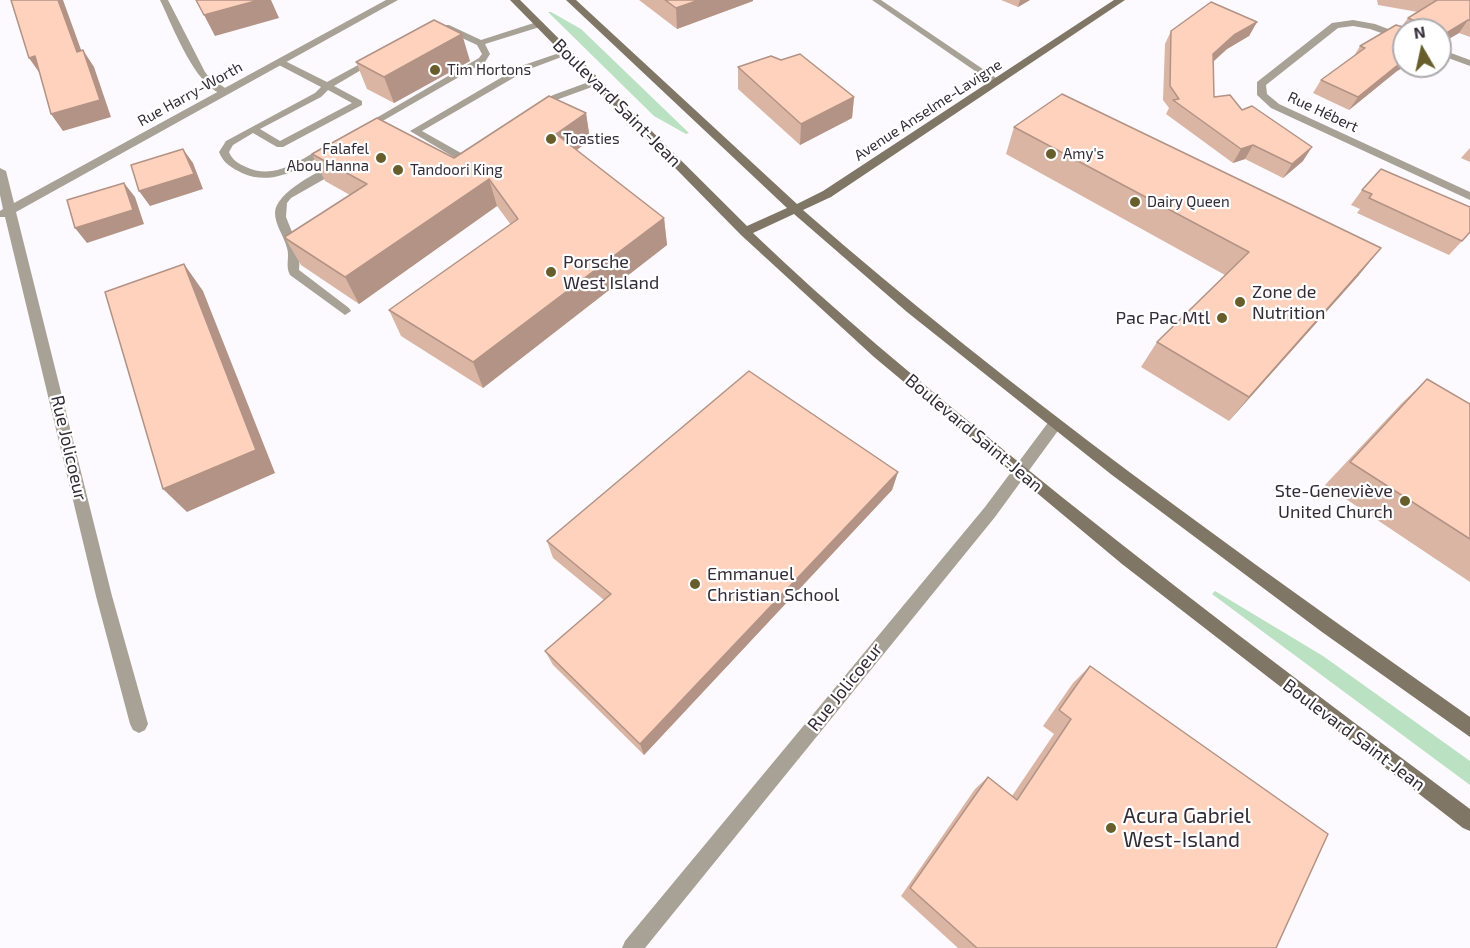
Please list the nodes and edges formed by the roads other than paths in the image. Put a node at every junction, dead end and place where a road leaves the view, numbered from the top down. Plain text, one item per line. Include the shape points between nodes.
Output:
1 (164, 0) edge
2 (515, 0) edge
3 (571, 0) edge
4 (876, 0) edge
5 (1120, 0) edge
6 (388, 1) edge
7 (439, 24) edge
8 (540, 24) junction
9 (1392, 34) edge
10 (480, 43) junction
11 (568, 53) junction
12 (1452, 56) edge
13 (379, 57) edge
14 (280, 62) junction
15 (1470, 63) edge
16 (597, 82) junction
17 (997, 82) junction
18 (327, 87) junction
19 (225, 92) junction
20 (529, 114) edge
21 (253, 129) junction
22 (350, 135) edge
23 (340, 141) edge
24 (480, 144) edge
25 (345, 162) edge
26 (0, 171) edge
27 (1470, 196) edge
28 (796, 209) junction
29 (4, 213) edge
30 (745, 232) junction
31 (345, 311) dead end
32 (1055, 424) junction
33 (1020, 473) junction
34 (139, 724) dead end
35 (1470, 728) edge
36 (1470, 821) edge
37 (632, 948) edge

1 - 19 lane via 201,72
2 - 8 main road, Boulevard Saint-Jean
3 - 28 main road
4 - 17 lane
5 - 17 main road, Avenue Anselme-Lavigne
6 - 14 street, Rue Harry-Worth
7 - 10 lane
8 - 10 lane
8 - 11 main road, Boulevard Saint-Jean
9 - 27 street, Rue Hébert via 1353,23 1335,25 1261,84 1262,95 1275,106
10 - 22 lane via 486,54 482,60
11 - 16 main road, Boulevard Saint-Jean
11 - 24 lane via 524,68 410,132 461,157
12 - 15 street
13 - 18 lane
14 - 18 lane
14 - 19 street, Rue Harry-Worth
16 - 20 lane via 556,97
16 - 30 main road, Boulevard Saint-Jean
17 - 28 main road, Avenue Anselme-Lavigne via 827,194
18 - 21 lane
18 - 21 lane via 359,103 280,145
19 - 29 street, Rue Harry-Worth
21 - 23 lane via 229,143 224,152 227,159 255,176 280,173
25 - 31 lane via 287,196 279,212 295,254 294,272
26 - 29 street, Rue Jolicoeur
28 - 30 main road, Avenue Anselme-Lavigne
28 - 32 main road
29 - 34 street, Rue Jolicoeur via 47,357
30 - 33 main road, Boulevard Saint-Jean
32 - 33 street, Rue Jolicoeur
32 - 35 main road
33 - 36 main road, Boulevard Saint-Jean via 1249,655
33 - 37 street, Rue Jolicoeur

